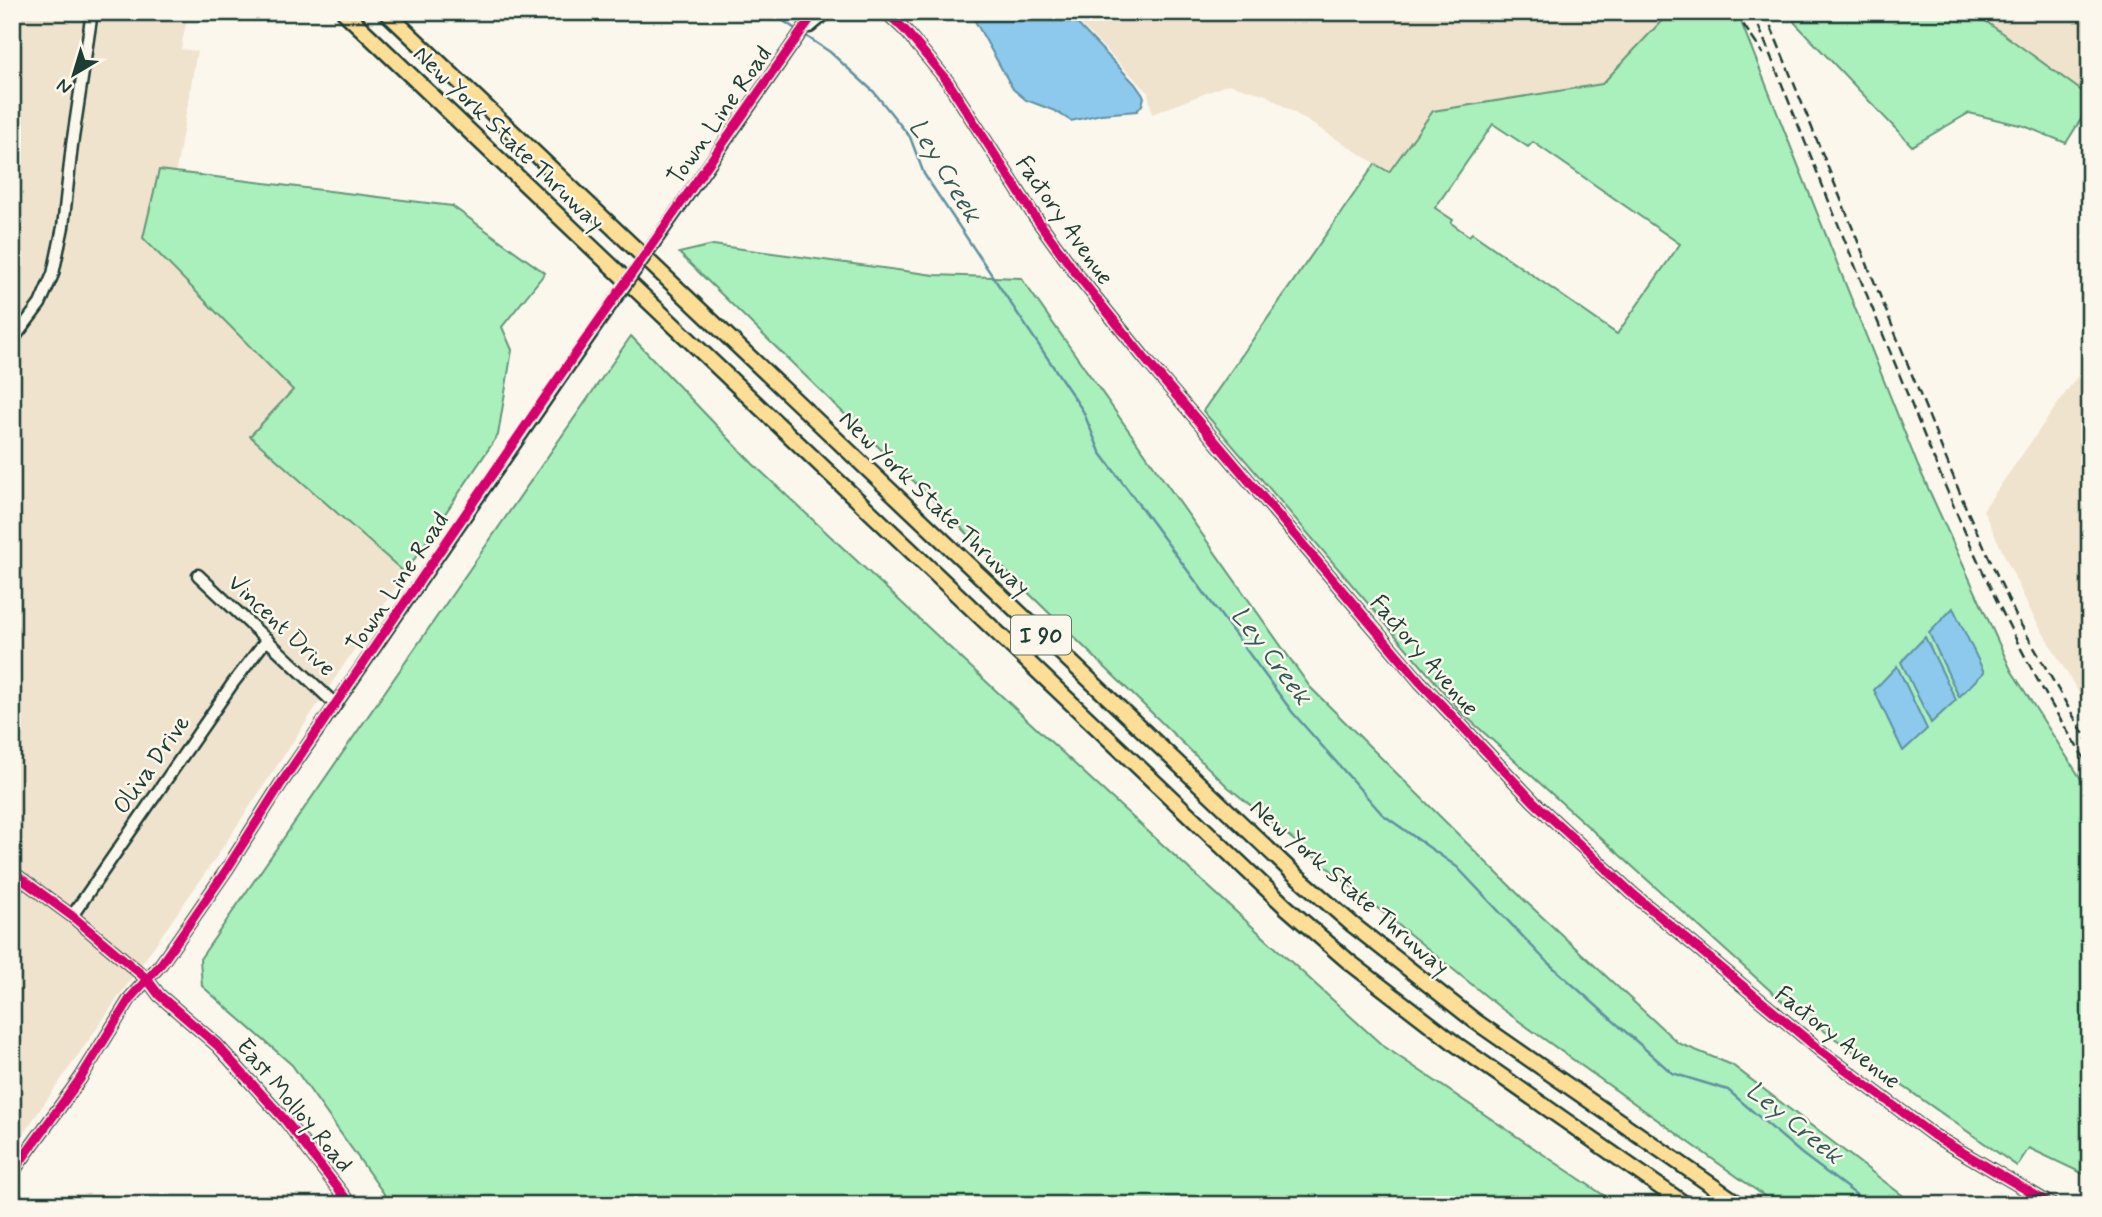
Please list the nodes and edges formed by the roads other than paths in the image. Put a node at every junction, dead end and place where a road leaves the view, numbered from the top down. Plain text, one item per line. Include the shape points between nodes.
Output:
1 (92, 12) edge
2 (344, 12) edge
3 (386, 12) edge
4 (828, 12) edge
5 (881, 12) edge
6 (889, 15) edge
7 (815, 16) edge
8 (12, 341) edge
9 (198, 575) dead end
10 (267, 639) junction
11 (336, 705) junction
12 (12, 872) edge
13 (72, 916) junction
14 (147, 979) junction
15 (12, 1173) edge
16 (351, 1205) edge
17 (1686, 1205) edge
18 (1740, 1205) edge
19 (2052, 1205) edge

1 - 8 street via 53,274 40,303
2 - 17 highway, New York State Thruway / I 90 via 1286,906 1348,961 1457,1045
3 - 18 highway, New York State Thruway / I 90 via 1290,870 1475,1021
4 - 7 street, Town Line Road
5 - 6 street, Factory Avenue
6 - 19 street, Factory Avenue via 948,82 1074,272 1146,360 1420,681 1534,802 1633,894 1822,1052 1933,1135
7 - 11 street, Town Line Road, bridge
9 - 10 street, Vincent Drive
10 - 11 street, Vincent Drive
10 - 13 street, Oliva Drive
11 - 14 street, Town Line Road
12 - 13 street, East Molloy Road
13 - 14 street, East Molloy Road
14 - 15 street, Town Line Road
14 - 16 street, East Molloy Road via 242,1070

